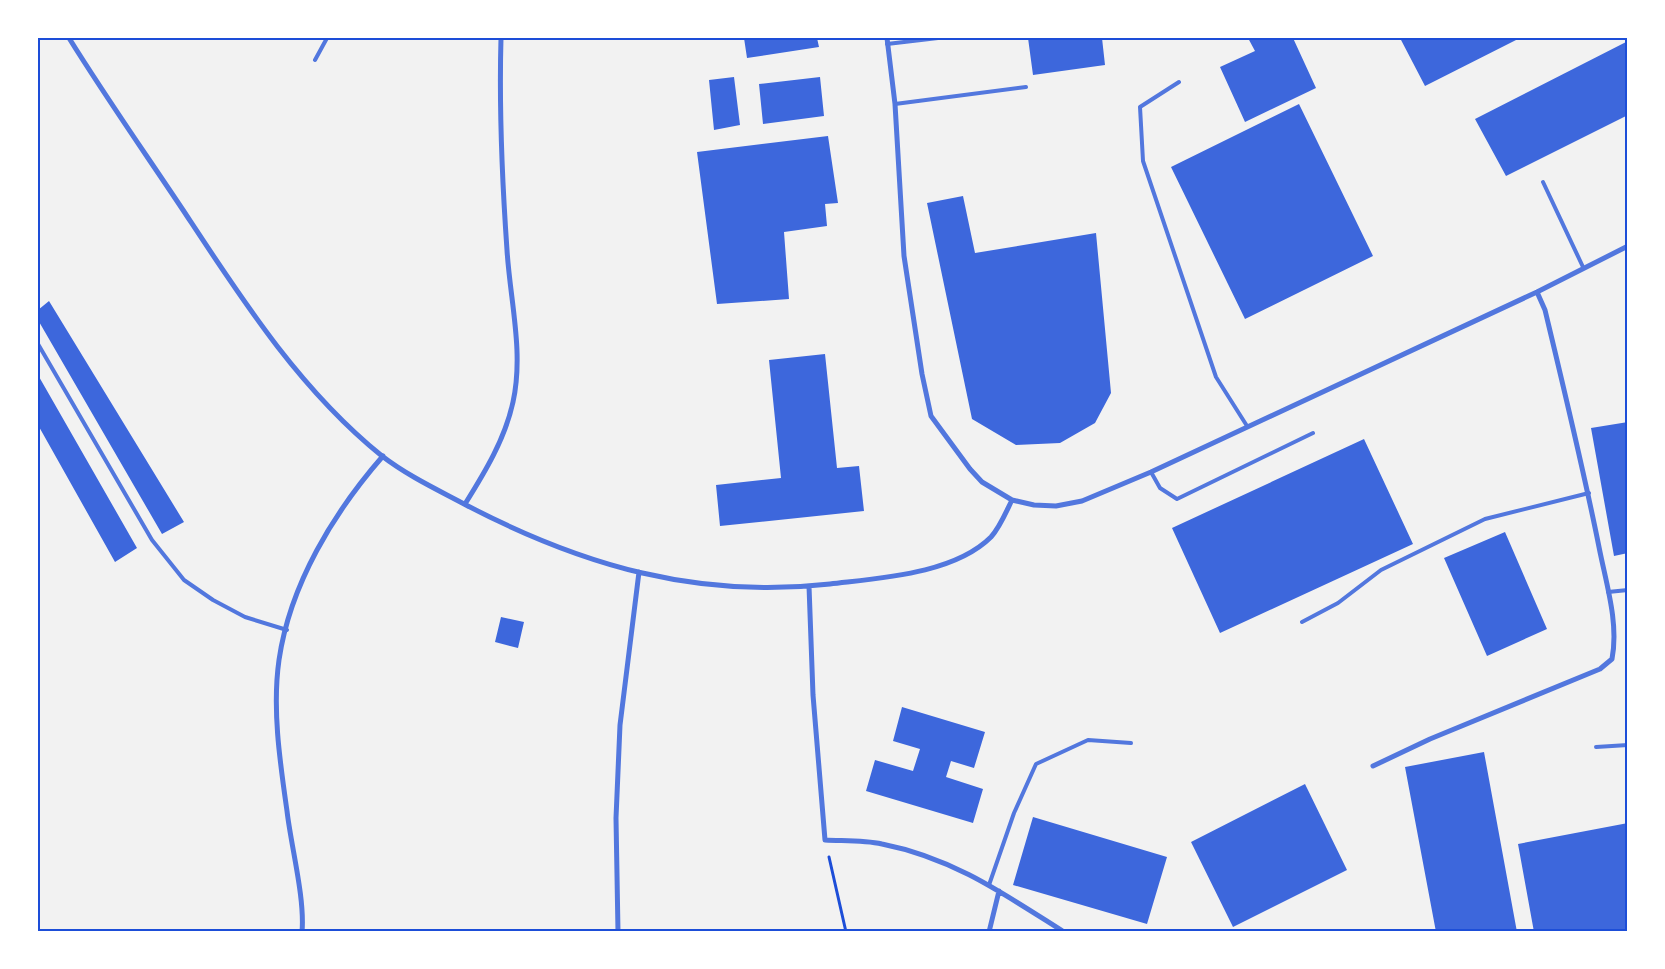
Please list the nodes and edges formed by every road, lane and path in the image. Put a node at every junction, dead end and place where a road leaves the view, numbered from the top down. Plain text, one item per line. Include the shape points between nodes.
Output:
1 (68, 38) edge
2 (327, 38) edge
3 (501, 38) edge
4 (887, 38) edge
5 (938, 38) edge
6 (887, 44) junction
7 (315, 60) dead end
8 (1179, 82) dead end
9 (1026, 87) dead end
10 (895, 104) junction
11 (1543, 182) dead end
12 (1628, 246) edge
13 (1583, 267) junction
14 (1537, 292) junction
15 (38, 344) edge
16 (1247, 426) junction
17 (1313, 434) dead end
18 (383, 456) junction
19 (1150, 472) junction
20 (1588, 493) junction
21 (1012, 500) junction
22 (465, 504) junction
23 (639, 572) junction
24 (809, 586) junction
25 (1628, 590) edge
26 (1608, 592) junction
27 (1302, 622) dead end
28 (287, 630) junction
29 (1131, 742) dead end
30 (1628, 745) edge
31 (1596, 747) dead end
32 (1373, 766) dead end
33 (825, 840) junction
34 (990, 885) junction
35 (999, 891) junction
36 (302, 932) edge
37 (618, 932) edge
38 (846, 932) edge
39 (989, 932) edge
40 (1064, 932) edge

1 - 18 street via 221,268 288,361
2 - 7 lane
3 - 22 street via 499,113 518,373 507,425
4 - 6 street
5 - 6 lane
6 - 10 street
8 - 16 lane via 1140,108 1143,160 1216,377
9 - 10 lane
10 - 21 street via 904,256 931,416 982,482
11 - 13 lane
12 - 13 street
13 - 14 street
14 - 16 street
14 - 20 street via 1545,310
15 - 28 lane via 152,540 184,580 245,617
16 - 19 street
17 - 19 lane via 1177,498 1160,488
18 - 22 street via 422,482
18 - 28 street via 353,490 318,547 300,585
19 - 21 street via 1082,501 1056,506
20 - 26 street
20 - 27 lane via 1486,519 1382,570 1338,603
21 - 24 street via 990,537 956,561 905,573
22 - 23 street via 522,534 598,562
23 - 24 street via 728,588
23 - 37 street via 620,725 616,818
24 - 33 street via 813,695
25 - 26 lane
26 - 32 street via 1614,646 1612,659 1600,669
28 - 36 street via 279,660 277,714
29 - 34 lane via 1088,740 1036,764 1014,813
30 - 31 lane
33 - 34 street via 881,843 920,853
33 - 38 path
34 - 35 street
35 - 39 street
35 - 40 street

